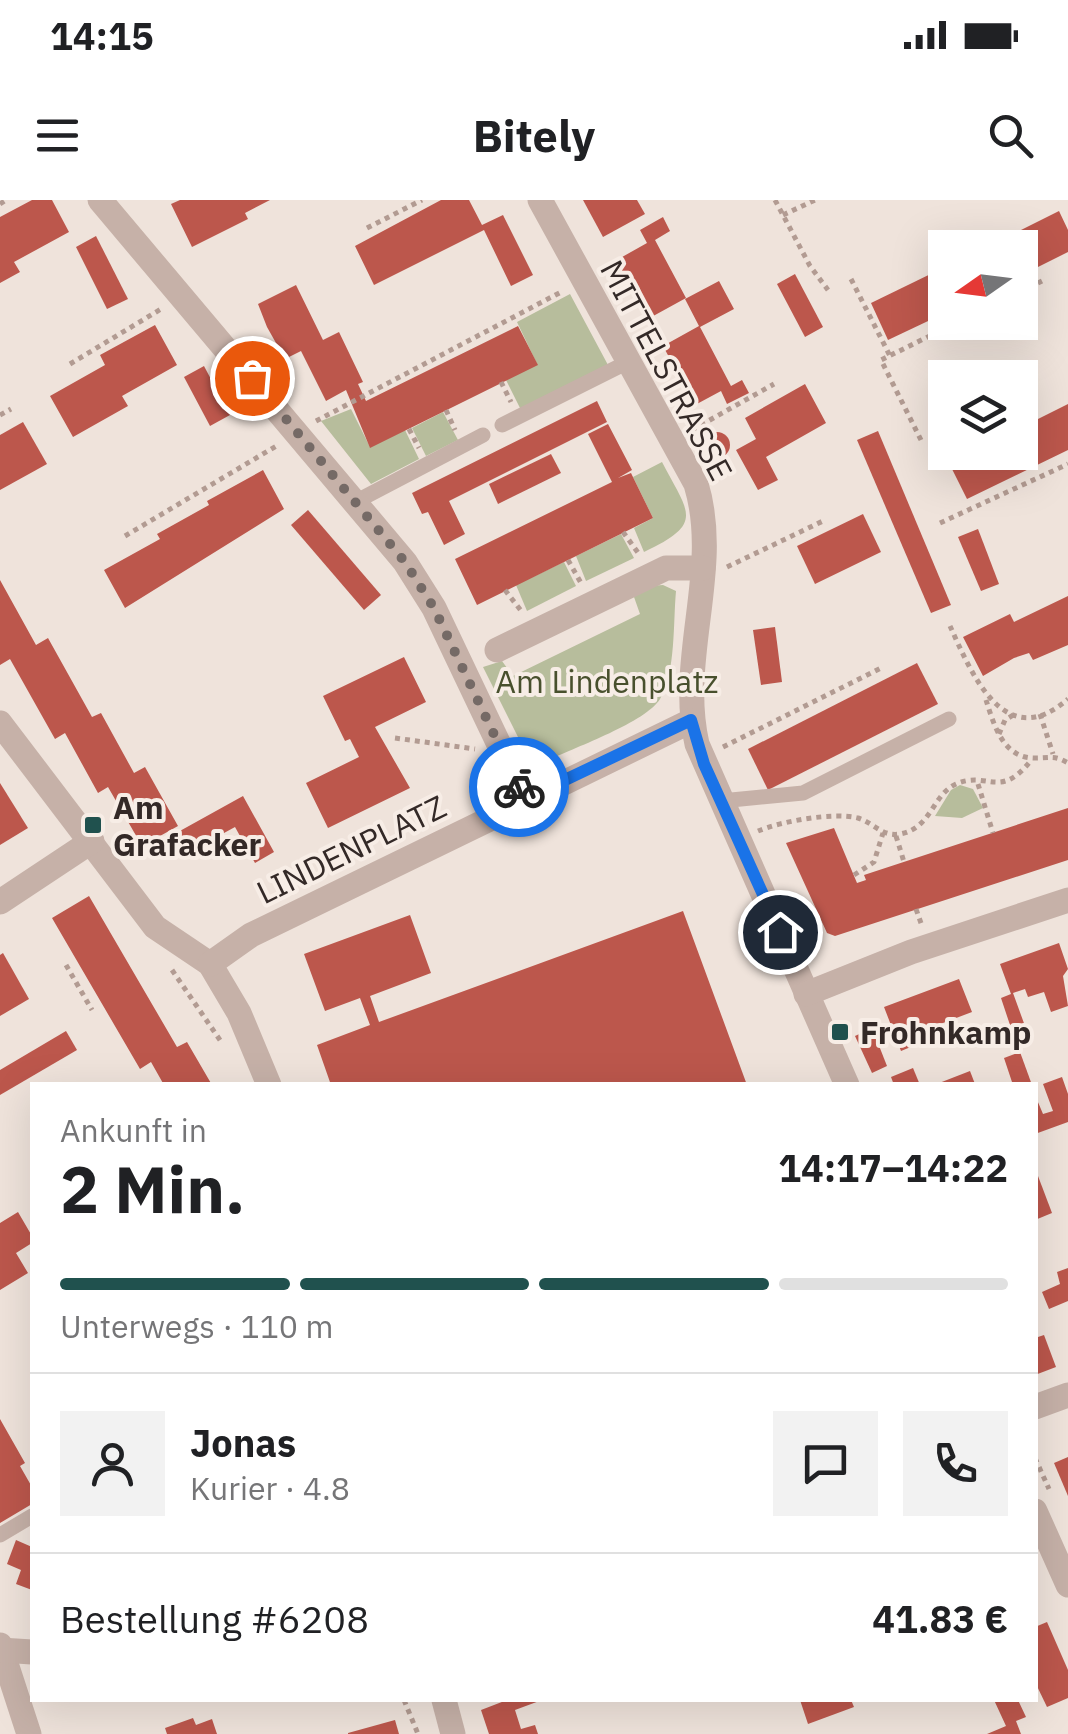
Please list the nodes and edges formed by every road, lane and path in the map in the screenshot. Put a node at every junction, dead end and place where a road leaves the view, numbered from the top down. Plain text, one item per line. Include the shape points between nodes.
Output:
1 (100, 200) edge
2 (422, 200) edge
3 (540, 200) edge
4 (776, 200) edge
5 (815, 200) edge
6 (783, 215) junction
7 (366, 228) dead end
8 (851, 278) dead end
9 (584, 281) junction
10 (1042, 282) dead end
11 (1038, 284) edge
12 (828, 290) dead end
13 (180, 297) junction
14 (928, 337) edge
15 (890, 356) junction
16 (628, 362) junction
17 (70, 364) dead end
18 (501, 382) dead end
19 (774, 384) dead end
20 (506, 391) dead end
21 (11, 409) dead end
22 (446, 410) dead end
23 (0, 415) edge
24 (450, 419) dead end
25 (502, 425) dead end
26 (409, 428) dead end
27 (300, 432) junction
28 (483, 435) dead end
29 (414, 438) dead end
30 (921, 440) dead end
31 (672, 441) junction
32 (1068, 464) edge
33 (357, 501) junction
34 (823, 521) dead end
35 (940, 523) dead end
36 (623, 532) dead end
37 (126, 536) dead end
38 (568, 560) dead end
39 (643, 560) dead end
40 (714, 568) junction
41 (584, 588) dead end
42 (505, 590) dead end
43 (525, 616) dead end
44 (950, 626) dead end
45 (497, 650) dead end
46 (883, 667) dead end
47 (984, 697) junction
48 (1068, 699) edge
49 (1015, 714) junction
50 (1040, 714) junction
51 (949, 719) dead end
52 (691, 720) junction
53 (0, 723) edge
54 (394, 738) dead end
55 (998, 738) junction
56 (502, 753) junction
57 (1053, 755) junction
58 (1032, 759) junction
59 (1068, 763) edge
60 (704, 764) junction
61 (978, 784) junction
62 (525, 799) junction
63 (721, 801) junction
64 (993, 832) dead end
65 (883, 833) junction
66 (895, 835) junction
67 (739, 840) junction
68 (92, 841) junction
69 (904, 862) dead end
70 (854, 875) dead end
71 (1068, 900) edge
72 (0, 902) edge
73 (210, 964) junction
74 (66, 965) dead end
75 (806, 994) junction
76 (92, 1010) dead end
77 (267, 1082) edge
78 (847, 1082) edge
79 (1068, 1395) edge
80 (1038, 1406) edge
81 (30, 1517) edge
82 (1038, 1518) edge
83 (0, 1535) edge
84 (1068, 1584) edge
85 (0, 1648) edge
86 (30, 1652) edge
87 (405, 1702) edge
88 (445, 1702) edge
89 (29, 1734) edge
90 (418, 1734) edge
91 (453, 1734) edge

1 - 13 street
2 - 7 path
3 - 9 street, MITTELSTRASSE
4 - 6 path
5 - 6 path
6 - 12 path
8 - 15 path
9 - 16 street, MITTELSTRASSE
9 - 27 path via 343,403
10 - 11 path
13 - 17 path
13 - 27 street
14 - 15 path
15 - 30 path via 881,360
16 - 25 lane
16 - 31 street, MITTELSTRASSE
18 - 20 path
19 - 31 path
21 - 23 path
22 - 24 path
26 - 29 path
27 - 33 street
27 - 37 path
28 - 33 lane
31 - 40 street, MITTELSTRASSE via 696,484
32 - 35 path
33 - 56 street via 405,562
34 - 40 path
36 - 39 path
38 - 41 path
40 - 45 street via 666,568
40 - 52 street, MITTELSTRASSE via 689,682
42 - 43 path
44 - 47 path
46 - 60 path via 719,748
47 - 49 path
47 - 55 path
48 - 50 path
49 - 50 path
49 - 55 path
50 - 57 path
51 - 63 lane via 803,793
52 - 60 street, MITTELSTRASSE
52 - 62 street, LINDENPLATZ
53 - 68 street
54 - 56 path
55 - 58 path
56 - 62 street
57 - 58 path
57 - 59 path
58 - 61 path via 1014,778
60 - 63 street, MITTELSTRASSE
61 - 64 path
61 - 66 path via 951,786 925,823
62 - 73 street, LINDENPLATZ via 250,936
63 - 67 street, MITTELSTRASSE
65 - 66 path
65 - 67 path via 842,817 766,827
65 - 70 path via 874,862
66 - 69 path
67 - 75 street, MITTELSTRASSE
68 - 72 street
68 - 73 street via 155,927
71 - 75 street
73 - 77 street
74 - 76 path
75 - 78 street, MITTELSTRASSE
79 - 80 street
81 - 83 lane
82 - 84 street
85 - 86 street
85 - 89 street
87 - 90 path
88 - 91 street

